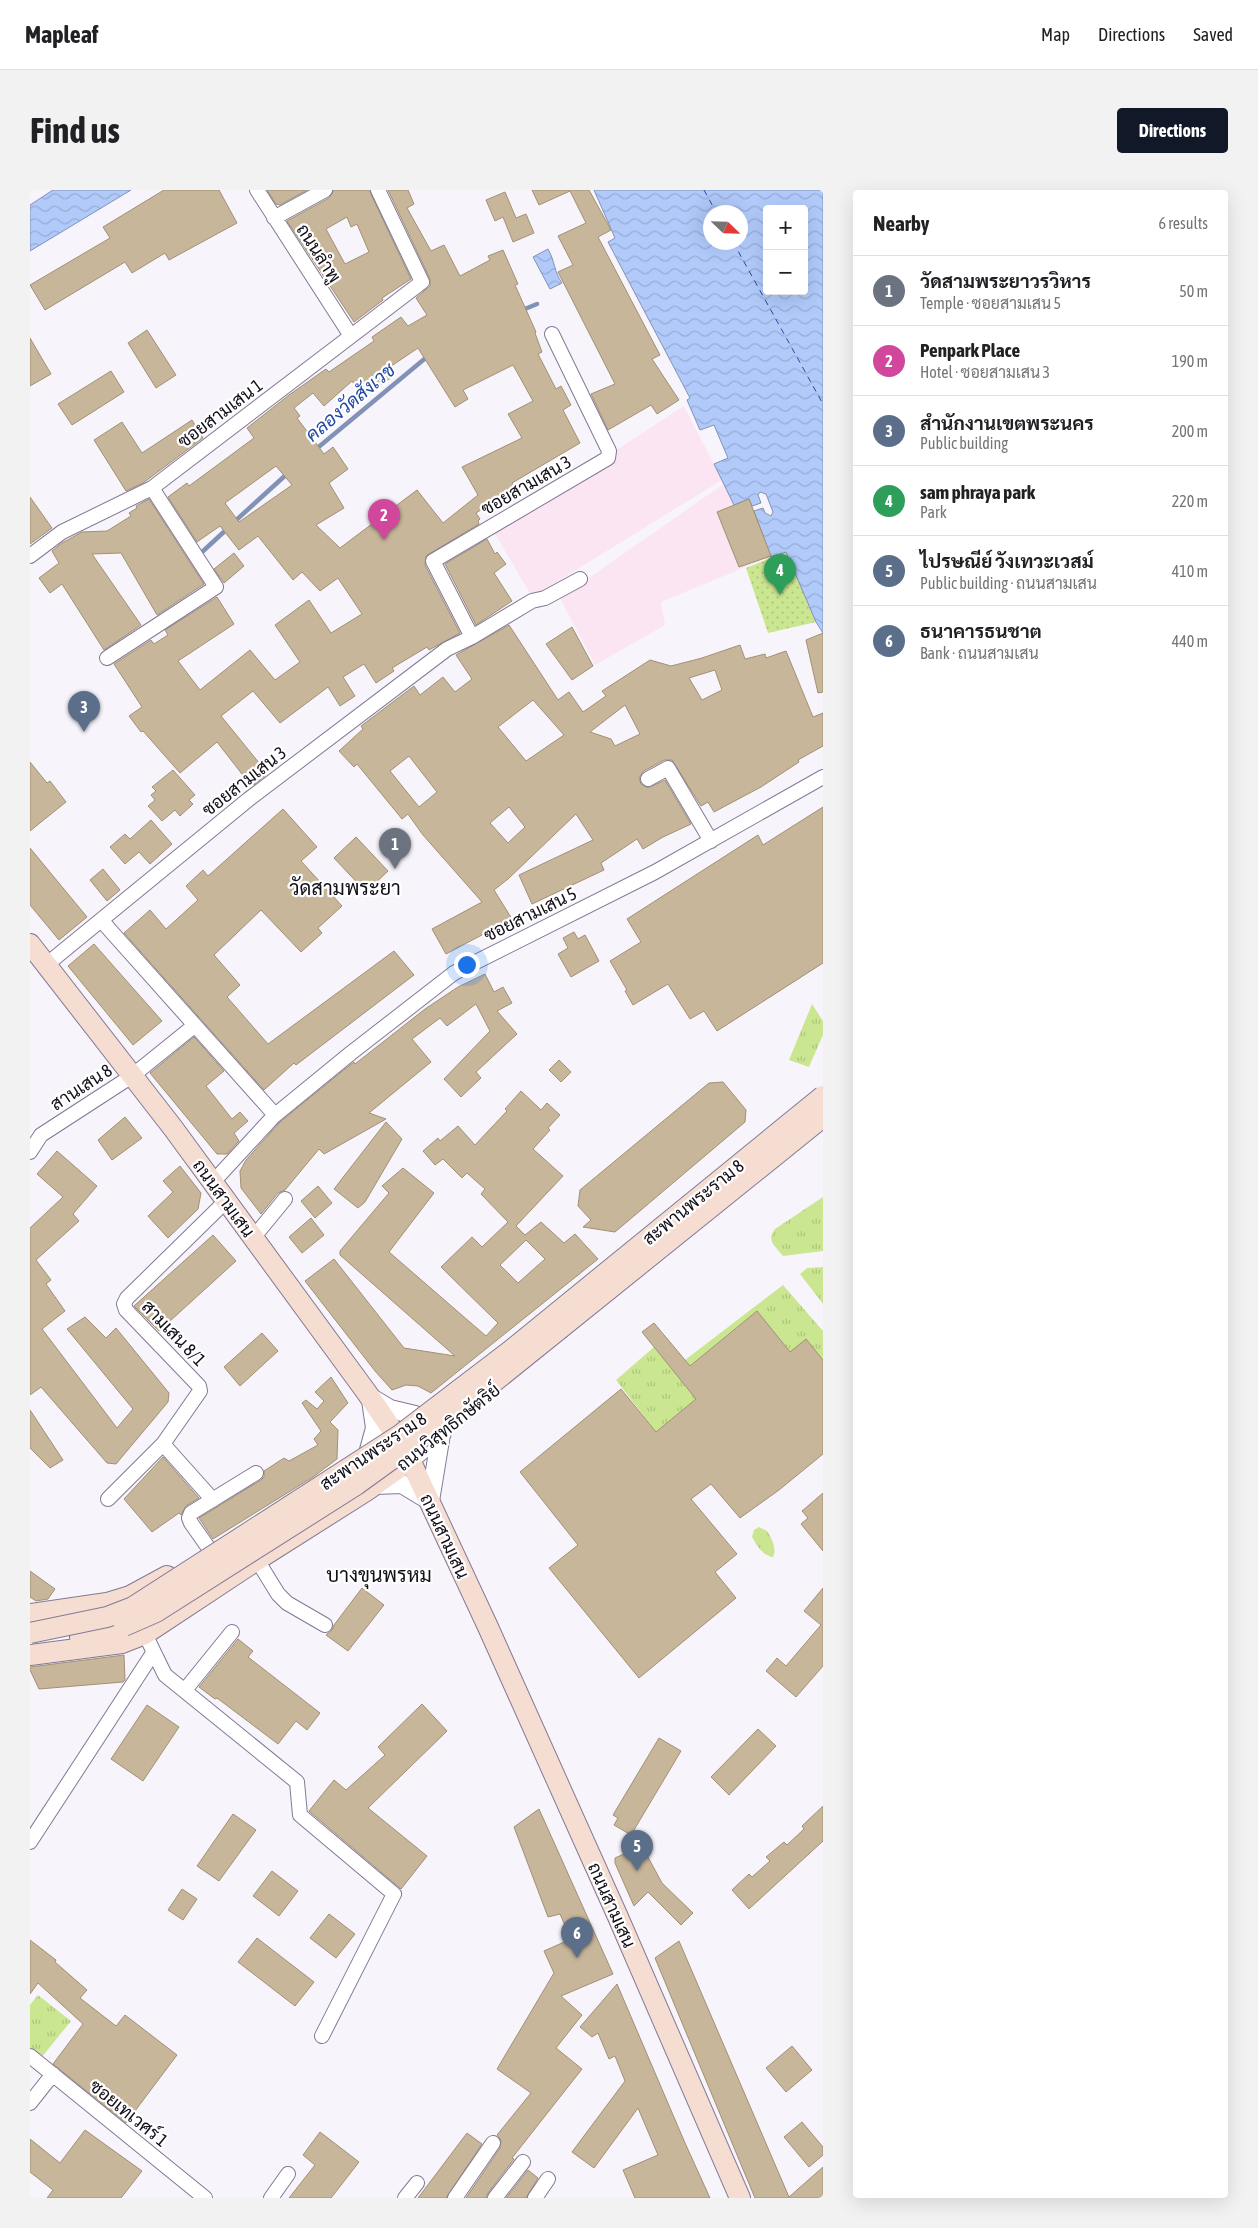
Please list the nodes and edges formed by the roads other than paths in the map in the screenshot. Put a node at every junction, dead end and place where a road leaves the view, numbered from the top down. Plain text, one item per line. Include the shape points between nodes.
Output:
1 (257, 190) edge
2 (325, 190) edge
3 (378, 190) edge
4 (274, 218) junction
5 (552, 334) dead end
6 (351, 336) junction
7 (152, 488) junction
8 (30, 556) edge
9 (580, 579) dead end
10 (472, 638) junction
11 (107, 658) dead end
12 (823, 777) edge
13 (648, 779) dead end
14 (711, 840) junction
15 (101, 920) junction
16 (30, 944) edge
17 (46, 965) junction
18 (194, 1026) junction
19 (132, 1076) junction
20 (823, 1090) edge
21 (823, 1096) edge
22 (275, 1115) junction
23 (823, 1117) edge
24 (823, 1121) edge
25 (767, 1135) junction
26 (30, 1152) edge
27 (782, 1155) junction
28 (213, 1182) junction
29 (285, 1199) dead end
30 (227, 1200) junction
31 (253, 1238) junction
32 (370, 1397) junction
33 (415, 1415) junction
34 (394, 1432) junction
35 (441, 1434) junction
36 (163, 1444) junction
37 (363, 1453) junction
38 (410, 1460) junction
39 (256, 1473) dead end
40 (373, 1487) junction
41 (108, 1500) dead end
42 (213, 1500) junction
43 (430, 1501) junction
44 (210, 1550) junction
45 (256, 1560) junction
46 (33, 1612) edge
47 (325, 1626) dead end
48 (232, 1632) dead end
49 (30, 1633) edge
50 (145, 1634) junction
51 (30, 1643) edge
52 (153, 1653) junction
53 (30, 1655) edge
54 (185, 1690) junction
55 (30, 1842) edge
56 (322, 2036) dead end
57 (30, 2056) edge
58 (53, 2074) junction
59 (30, 2103) edge
60 (493, 2143) dead end
61 (522, 2162) dead end
62 (288, 2174) dead end
63 (548, 2179) dead end
64 (417, 2183) dead end
65 (205, 2198) edge
66 (271, 2198) edge
67 (405, 2198) edge
68 (455, 2198) edge
69 (495, 2198) edge
70 (535, 2198) edge
71 (740, 2198) edge

1 - 4 street, ถนนลำพู
2 - 4 street
3 - 6 street, ซอยสามเสน 1 via 422,282
4 - 6 street, ถนนลำพู
5 - 10 street, ซอยสามเสน 3 via 609,452 608,458 433,561
6 - 7 street, ซอยสามเสน 1
7 - 8 street, ซอยสามเสน 1 via 62,532
7 - 11 street via 216,588
9 - 10 street, ซอยสามเสน 3 via 532,601
10 - 15 street, ซอยสามเสน 3 via 447,649 249,799
12 - 14 street, ซอยสามเสน 5
13 - 14 street via 668,768
14 - 22 street, ซอยสามเสน 5 via 655,872 454,973
15 - 17 street, ซอยสามเสน 3
15 - 18 street
16 - 17 main road, ถนนสามเสน
17 - 19 main road, ถนนสามเสน
18 - 19 street, สานเสน 8
18 - 22 street
19 - 26 street, สานเสน 8 via 41,1135
19 - 28 main road, ถนนสามเสน
20 - 25 street, ถนนวิสุทธิกษัตริย์
21 - 49 main road, สะพานพระราม 8, bridge via 510,1351 400,1435 133,1606 107,1617
22 - 28 street, ซอยสามเสน 5
23 - 51 main road, สะพานพระราม 8, bridge via 454,1414 356,1486 156,1612 89,1636
24 - 27 street, ถนนวิสุทธิกษัตริย์
25 - 27 street via 779,1141
25 - 33 street, ถนนวิสุทธิกษัตริย์
27 - 35 street, ถนนวิสุทธิกษัตริย์
28 - 30 main road, ถนนสามเสน
29 - 31 street
30 - 31 main road, ถนนสามเสน
30 - 36 street, สามเสน 8/1 via 126,1298 124,1304 126,1310 200,1386 197,1398
31 - 32 main road, ถนนสามเสน
32 - 33 street via 390,1409
32 - 34 main road, ถนนสามเสน
32 - 37 street via 375,1428
33 - 34 street, ถนนวิสุทธิกษัตริย์
34 - 37 main road, ถนนวิสุทธิกษัตริย์
34 - 38 main road, ถนนสามเสน
35 - 38 street, ถนนวิสุทธิกษัตริย์
35 - 43 street
36 - 41 street, สามเสน 8/1
36 - 42 street
37 - 40 main road via 376,1474
37 - 44 main road, ถนนวิสุทธิกษัตริย์
38 - 40 main road, ถนนวิสุทธิกษัตริย์
38 - 43 main road, ถนนสามเสน
39 - 42 street
40 - 43 street via 402,1484
40 - 45 main road, ถนนวิสุทธิกษัตริย์
42 - 44 street via 191,1513 189,1518
43 - 71 main road, ถนนสามเสน via 618,1917
44 - 46 main road, ถนนวิสุทธิกษัตริย์ via 130,1596 107,1604
45 - 47 street via 286,1603
45 - 50 main road, ถนนวิสุทธิกษัตริย์
48 - 54 street
50 - 52 street
50 - 53 main road, ถนนวิสุทธิกษัตริย์ via 122,1643
52 - 54 street via 166,1675
52 - 55 street
54 - 56 street via 297,1782 300,1815 394,1894
57 - 58 street, ซอยเทเวศร์ 1
58 - 59 street
58 - 65 street, ซอยเทเวศร์ 1
60 - 68 street
61 - 69 street
62 - 66 street
63 - 70 street
64 - 67 street

